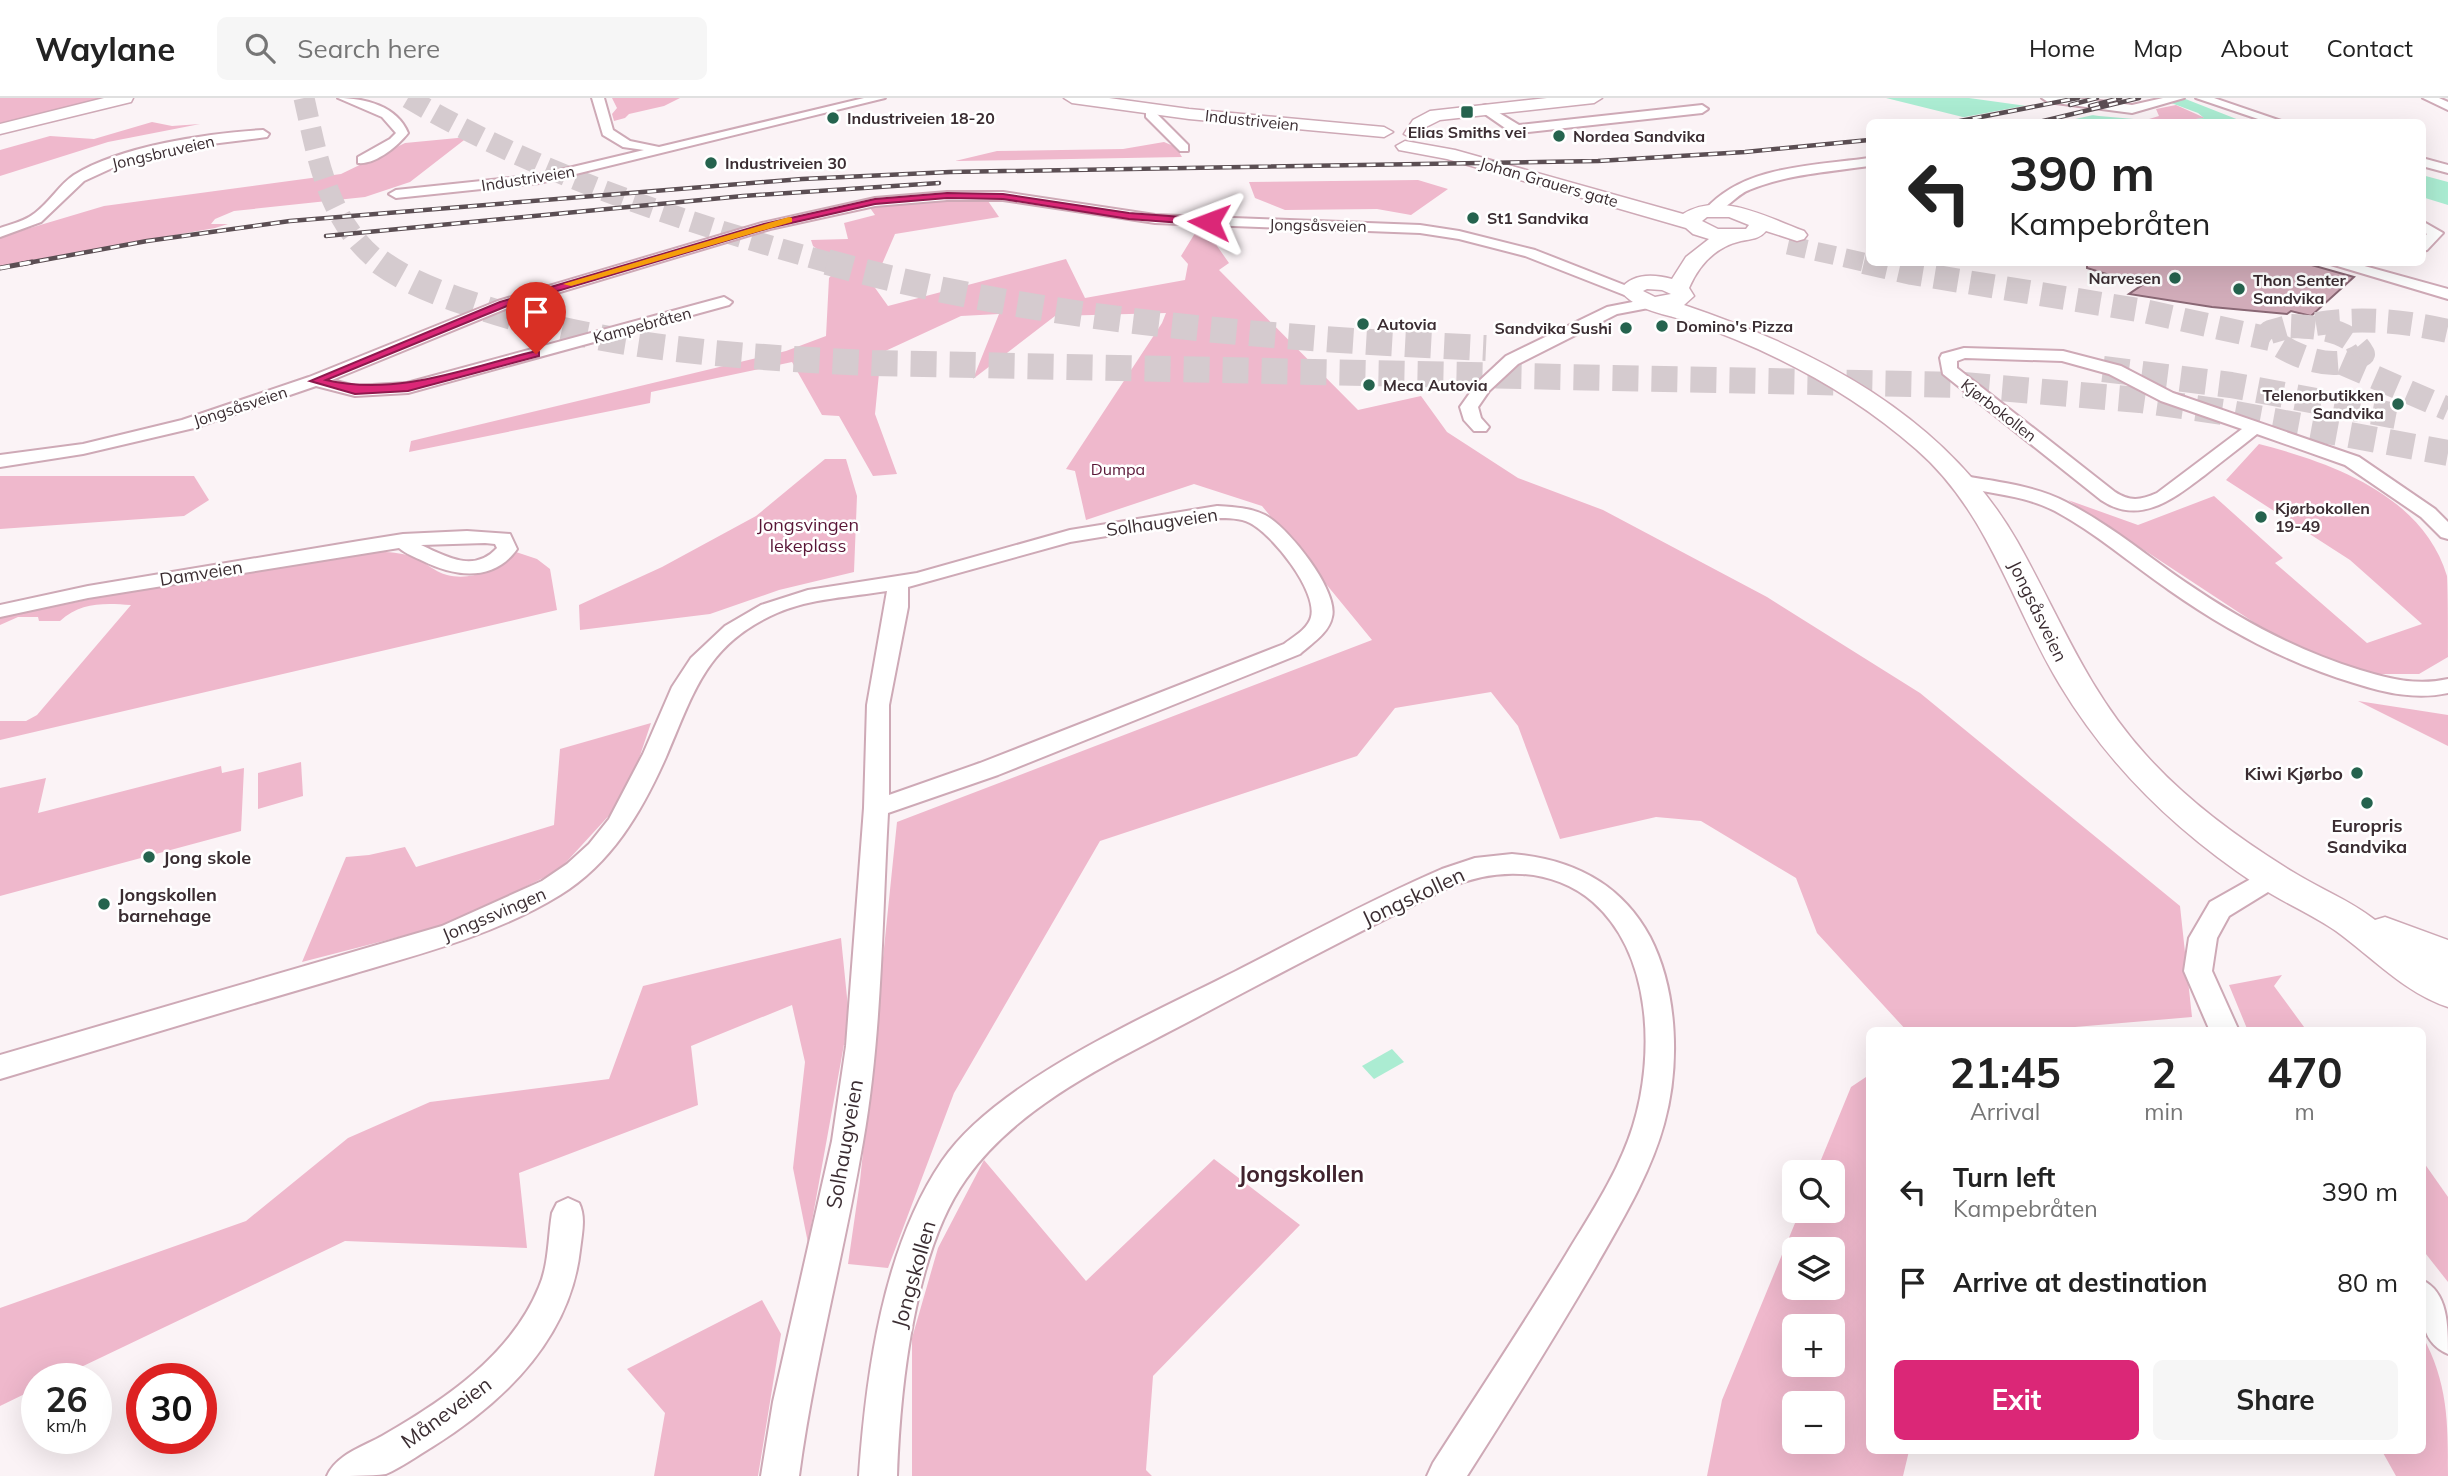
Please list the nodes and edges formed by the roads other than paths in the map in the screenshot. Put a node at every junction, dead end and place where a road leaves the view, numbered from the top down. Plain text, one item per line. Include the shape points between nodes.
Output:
1 (125, 98) edge
2 (344, 98) edge
3 (598, 98) edge
4 (879, 98) edge
5 (1072, 98) edge
6 (1546, 98) edge
7 (1594, 98) edge
8 (2048, 98) edge
9 (2178, 98) edge
10 (2202, 98) edge
11 (2429, 98) edge
12 (2448, 106) edge
13 (1152, 109) junction
14 (1486, 109) junction
15 (1702, 109) dead end
16 (2135, 116) edge
17 (2268, 119) edge
18 (0, 129) edge
19 (263, 134) dead end
20 (1383, 134) junction
21 (1411, 139) junction
22 (1184, 148) dead end
23 (659, 149) junction
24 (363, 160) dead end
25 (1866, 162) edge
26 (2426, 163) edge
27 (2448, 169) edge
28 (1749, 186) junction
29 (396, 194) dead end
30 (1700, 218) junction
31 (1747, 227) junction
32 (2426, 227) edge
33 (0, 233) edge
34 (1792, 240) tunnel mouth
35 (2426, 243) edge
36 (2346, 266) edge
37 (2402, 266) edge
38 (1687, 276) junction
39 (2389, 278) junction
40 (1645, 293) junction
41 (2448, 294) edge
42 (724, 302) dead end
43 (1715, 323) junction
44 (315, 381) junction
45 (1480, 427) dead end
46 (2253, 429) junction
47 (0, 461) edge
48 (1964, 482) junction
49 (2448, 533) edge
50 (403, 540) dead end
51 (898, 583) junction
52 (0, 611) edge
53 (2448, 686) edge
54 (876, 808) junction
55 (2272, 877) junction
56 (2348, 920) junction
57 (2448, 956) edge
58 (2448, 991) edge
59 (2223, 1027) edge
60 (0, 1067) edge
61 (568, 1213) dead end
62 (2426, 1302) edge
63 (2448, 1338) edge
64 (346, 1476) edge
65 (780, 1476) edge
66 (878, 1476) edge
67 (1446, 1476) edge

1 - 18 main road
2 - 24 street via 373,108 400,125 402,133 394,142
3 - 23 street, Industriveien via 607,132 627,144
4 - 23 street, Industriveien
5 - 13 main road, Industriveien
6 - 20 main road via 1427,115
7 - 14 main road
8 - 16 street
9 - 16 street
10 - 17 street
11 - 12 street
13 - 20 main road, Industriveien
13 - 22 street via 1150,114
14 - 15 street via 1519,129
14 - 21 main road via 1430,117 1419,124
19 - 33 street, Jongsbruveien via 230,136 109,164 77,180 38,217
20 - 21 main road, Industriveien via 1386,146
21 - 30 main road, Johan Grauers gate via 1449,154
23 - 29 street, Industriveien via 531,181
25 - 28 street via 1784,173
26 - 27 street
28 - 30 street
28 - 31 street
30 - 31 main road, Johan Grauers gate
30 - 38 main road
31 - 34 main road
31 - 38 main road
32 - 35 street via 2436,233
36 - 39 street
37 - 39 street
38 - 40 main road
38 - 43 main road, Jongsåsveien
39 - 41 street
40 - 43 main road, Jongsåsveien
40 - 44 street, Jongsåsveien via 1545,257 1420,229 1155,219 1003,196 900,199 780,222 607,272 493,308
40 - 45 street via 1512,359 1469,407
42 - 44 street, Kampebråten via 408,388 355,391
43 - 48 main road, Jongsåsveien via 1841,383 1915,434
44 - 47 street, Jongsåsveien via 142,436
46 - 46 street, Kjørbokollen via 2089,361 1964,353 1948,358 1956,376 2108,496 2127,506 2148,505 2164,497
46 - 49 street, Kjørbokollen via 2352,461 2418,506
48 - 53 street via 2006,488 2059,506 2195,599 2266,640 2333,669 2392,687 2431,691
48 - 55 main road, Jongsåsveien via 2008,550 2067,670 2120,746 2160,790
50 - 52 street, Damveien
51 - 54 street, Solhaugveien via 878,705
51 - 54 street, Solhaugveien via 1052,540 1192,515 1239,513 1267,524 1313,580 1322,600 1322,617 1310,635 1292,649 989,769
51 - 60 street, Jongssvingen via 791,601 748,619 724,638 693,672 679,696 636,799 593,858 558,887 450,934
54 - 65 street, Solhaugveien via 861,1046 848,1141 791,1402
55 - 56 main road, Jongsåsveien
55 - 59 street via 2219,909 2203,938 2198,971
56 - 57 main road, Jongsåsveien
56 - 58 main road, Jongsåsveien
61 - 64 street, Måneveien via 555,1292 526,1346 483,1389 417,1437
62 - 63 street
66 - 67 street, Jongskollen via 892,1345 917,1248 953,1170 984,1133 1086,1065 1290,955 1457,873 1488,865 1555,869 1580,878 1622,914 1650,970 1659,1029 1649,1122 1622,1191

